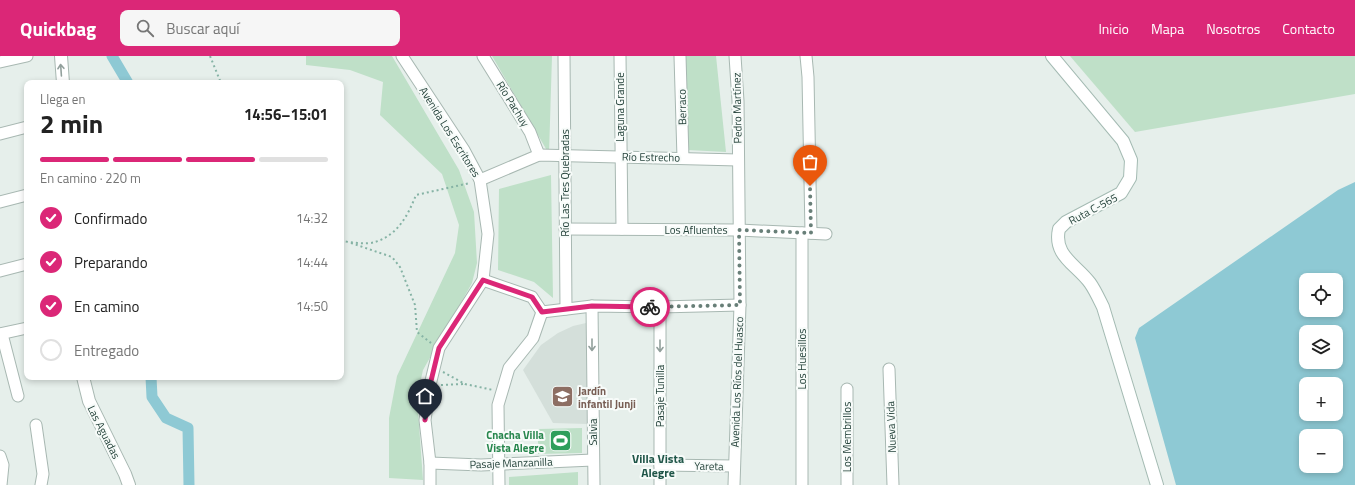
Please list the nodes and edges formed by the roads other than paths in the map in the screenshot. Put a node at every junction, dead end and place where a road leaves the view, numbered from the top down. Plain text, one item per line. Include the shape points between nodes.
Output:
1 (27, 56) edge
2 (61, 56) edge
3 (402, 56) edge
4 (483, 56) edge
5 (564, 56) edge
6 (620, 56) edge
7 (680, 56) edge
8 (735, 56) edge
9 (806, 56) edge
10 (1052, 56) edge
11 (0, 62) edge
12 (63, 80) edge
13 (24, 128) edge
14 (0, 134) edge
15 (539, 155) junction
16 (564, 156) junction
17 (621, 156) junction
18 (683, 158) junction
19 (738, 160) junction
20 (480, 180) junction
21 (24, 196) edge
22 (0, 202) edge
23 (565, 229) junction
24 (622, 229) junction
25 (739, 230) junction
26 (806, 233) junction
27 (826, 234) dead end
28 (24, 265) edge
29 (0, 271) edge
30 (483, 280) junction
31 (740, 305) junction
32 (592, 306) junction
33 (660, 307) junction
34 (566, 309) junction
35 (542, 312) junction
36 (24, 329) edge
37 (1, 334) edge
38 (889, 369) dead end
39 (85, 380) edge
40 (847, 389) dead end
41 (18, 396) dead end
42 (36, 425) dead end
43 (0, 456) edge
44 (593, 460) junction
45 (430, 463) junction
46 (498, 464) junction
47 (660, 465) junction
48 (734, 466) junction
49 (1, 485) edge
50 (41, 485) edge
51 (128, 485) edge
52 (430, 485) edge
53 (499, 485) edge
54 (594, 485) edge
55 (660, 485) edge
56 (734, 485) edge
57 (802, 485) edge
58 (847, 485) edge
59 (893, 485) edge
60 (1157, 485) edge

1 - 11 street
12 -> 2 main road
3 - 20 street, Avenida Los Escritores via 464,150
4 - 15 street, Río Pachuy via 530,132
5 - 16 street, Río Las Tres Quebradas
6 - 17 street, Laguna Grande
7 - 18 street, Berraco
8 - 19 street, Pedro Martínez
9 - 26 street, Los Huesillos
10 - 60 main road, Ruta C-565 via 1123,142 1131,160 1130,178 1121,193 1066,222 1059,229 1058,245 1090,283 1103,308
13 - 14 street
15 - 16 street
15 - 20 street
16 - 17 street, Río Estrecho
16 - 23 street, Río Las Tres Quebradas
17 - 18 street, Río Estrecho
17 - 24 street, Laguna Grande
18 - 19 street, Río Estrecho
19 - 25 street, Avenida Los Ríos del Huasco
20 - 30 street, Avenida Los Escritores via 488,234
21 - 22 street
23 - 24 street, Los Afluentes
23 - 34 street, Río Las Tres Quebradas
24 - 25 street, Los Afluentes
25 - 26 street, Los Afluentes
25 - 31 street, Avenida Los Ríos del Huasco
26 - 27 street, Los Afluentes
26 - 57 street, Los Huesillos
28 - 29 street
30 - 35 street via 532,297
30 - 45 street, Avenida Los Escritores via 439,348 425,420
31 - 33 street
31 - 48 street, Avenida Los Ríos del Huasco
32 - 33 street
32 - 34 street
32 -> 44 street, Salvia
33 -> 47 street, Pasaje Tunilla
34 - 35 street
35 - 46 street via 533,338 509,368 498,405
36 - 37 street
37 - 41 street
38 - 59 street, Nueva Vida
39 - 51 main road, Las Aguadas via 89,401
40 - 58 street, Los Membrillos
42 - 50 street via 43,474
43 - 49 street via 3,465
44 - 46 street, Pasaje Manzanilla
44 - 54 street, Salvia
45 - 46 street, Pasaje Manzanilla
45 - 52 street, Avenida Los Escritores
46 - 53 street
47 - 48 street, Yareta
47 - 55 street, Pasaje Tunilla
48 - 56 street, Avenida Los Ríos del Huasco

